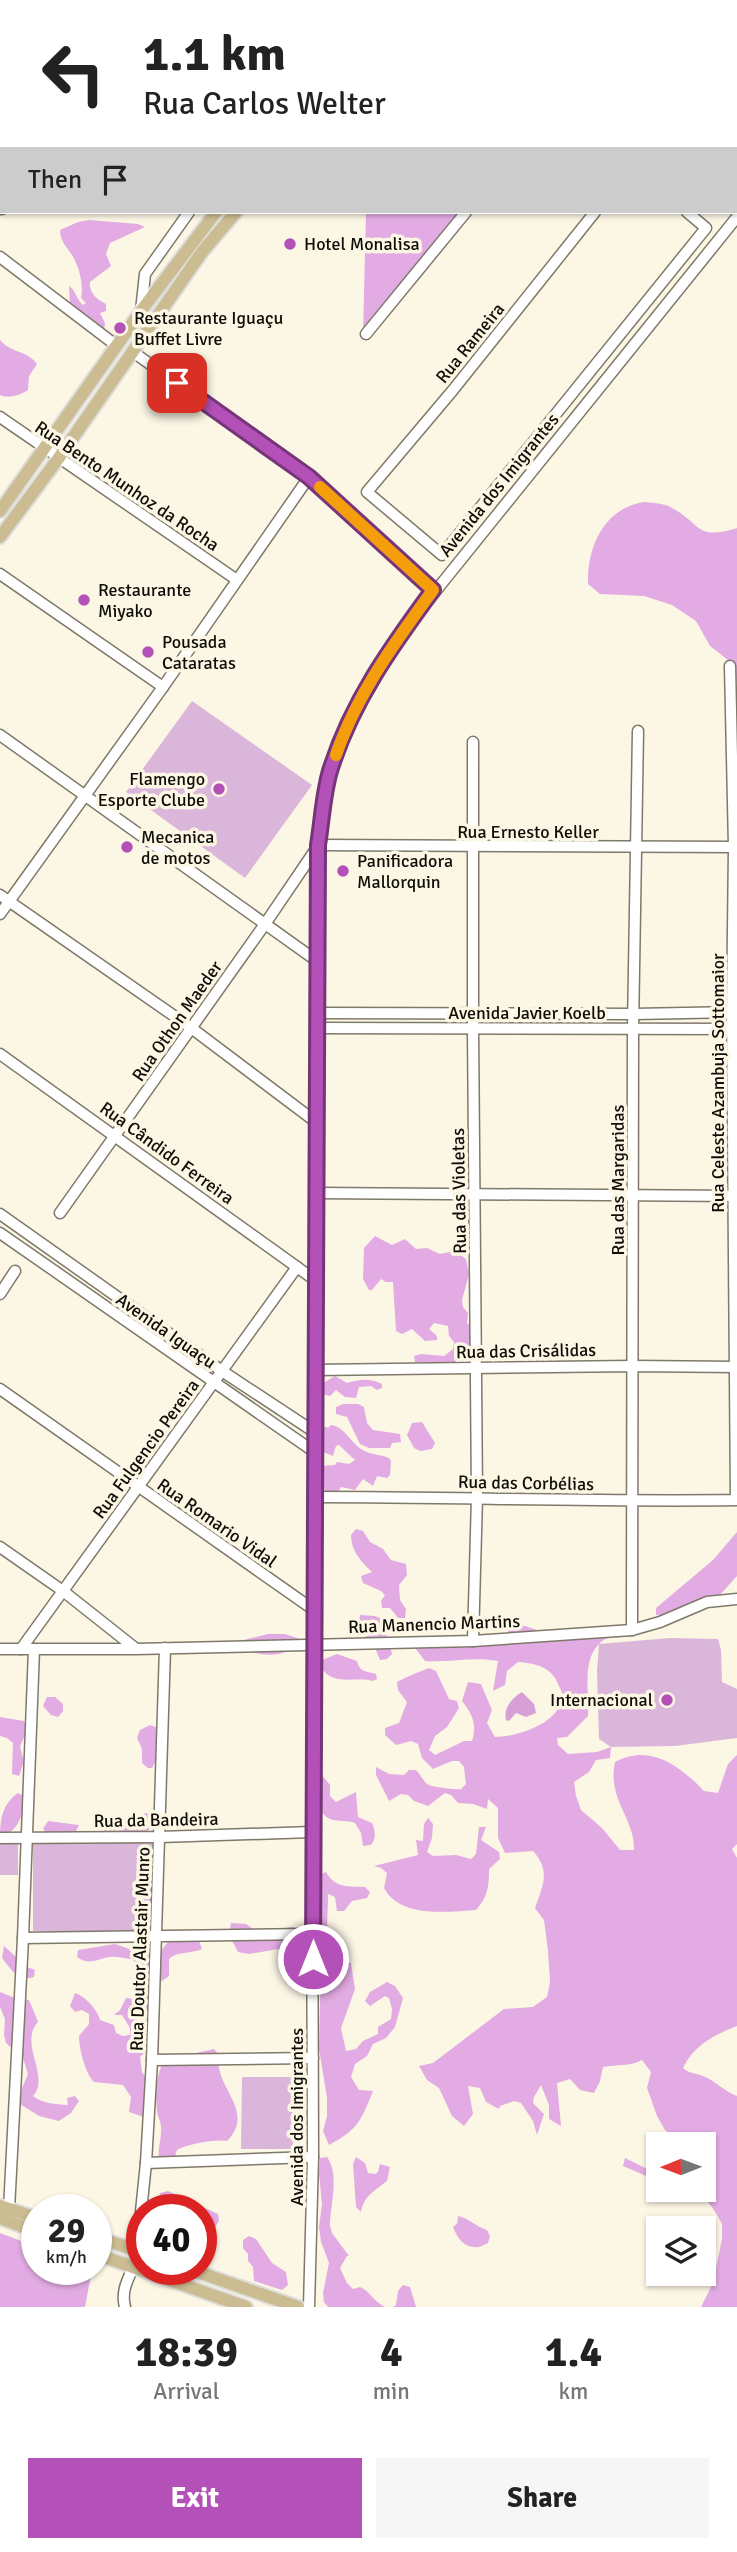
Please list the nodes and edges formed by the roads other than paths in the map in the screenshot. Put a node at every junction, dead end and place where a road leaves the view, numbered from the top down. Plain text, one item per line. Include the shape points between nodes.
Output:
1 (188, 214) edge
2 (214, 214) edge
3 (234, 214) edge
4 (464, 214) edge
5 (593, 214) edge
6 (689, 214) edge
7 (737, 217) edge
8 (0, 257) edge
9 (141, 311) junction
10 (366, 334) dead end
11 (117, 346) junction
12 (133, 352) junction
13 (0, 417) edge
14 (45, 450) junction
15 (58, 459) junction
16 (309, 477) junction
17 (0, 511) edge
18 (0, 537) edge
19 (0, 574) edge
20 (237, 580) junction
21 (433, 590) junction
22 (730, 666) dead end
23 (163, 687) junction
24 (638, 731) dead end
25 (0, 736) edge
26 (473, 742) dead end
27 (84, 795) junction
28 (318, 845) junction
29 (636, 847) junction
30 (736, 847) edge
31 (474, 848) junction
32 (4, 898) edge
33 (0, 914) edge
34 (265, 924) junction
35 (317, 961) junction
36 (734, 1012) edge
37 (316, 1013) junction
38 (473, 1013) junction
39 (634, 1014) junction
40 (190, 1027) junction
41 (316, 1027) junction
42 (473, 1029) junction
43 (633, 1029) junction
44 (735, 1029) edge
45 (0, 1054) edge
46 (316, 1122) junction
47 (116, 1135) junction
48 (316, 1192) junction
49 (474, 1194) junction
50 (634, 1195) junction
51 (736, 1196) edge
52 (60, 1213) dead end
53 (0, 1214) edge
54 (0, 1233) edge
55 (297, 1267) junction
56 (15, 1271) dead end
57 (315, 1280) junction
58 (0, 1294) edge
59 (633, 1366) junction
60 (736, 1367) edge
61 (477, 1368) junction
62 (315, 1370) junction
63 (222, 1371) junction
64 (213, 1383) junction
65 (0, 1389) edge
66 (316, 1433) junction
67 (316, 1453) junction
68 (137, 1486) junction
69 (316, 1497) junction
70 (477, 1497) junction
71 (736, 1500) edge
72 (633, 1502) junction
73 (0, 1548) edge
74 (63, 1591) junction
75 (737, 1600) edge
76 (314, 1610) junction
77 (632, 1630) junction
78 (473, 1641) junction
79 (313, 1643) junction
80 (165, 1648) junction
81 (0, 1649) edge
82 (21, 1649) junction
83 (34, 1649) junction
84 (136, 1649) junction
85 (312, 1832) junction
86 (160, 1837) junction
87 (0, 1838) edge
88 (27, 1838) junction
89 (313, 1934) junction
90 (155, 1936) junction
91 (23, 1938) junction
92 (313, 2058) junction
93 (152, 2060) junction
94 (313, 2157) junction
95 (146, 2163) junction
96 (144, 2194) edge
97 (3, 2211) edge
98 (21, 2215) edge
99 (21, 2222) edge
100 (217, 2279) edge
101 (126, 2282) edge
102 (182, 2285) edge
103 (125, 2307) edge
104 (246, 2307) edge
105 (298, 2307) edge
106 (309, 2307) edge

1 - 9 street via 145,274
2 - 9 main road
3 - 12 main road via 202,252
4 - 10 street
5 - 6 street, Rua Rameira via 367,492 442,555 706,228
7 - 21 street, Avenida dos Imigrantes
8 - 11 street
9 - 11 main road
11 - 14 main road
12 - 15 main road
12 - 16 street
13 - 14 street, Rua Bento Munhoz da Rocha
14 - 15 street, Rua Bento Munhoz da Rocha
14 - 17 main road
15 - 18 main road
15 - 20 street, Rua Bento Munhoz da Rocha
16 - 20 street
16 - 21 street
19 - 23 street
20 - 23 street
21 - 28 street, Avenida dos Imigrantes via 371,679 346,725 329,774
22 - 30 street, Rua Celeste Azambuja Sottomaior
23 - 27 street
24 - 29 street, Rua das Margaridas
25 - 27 street
26 - 31 street, Rua das Violetas
27 - 32 street
27 - 34 street
28 - 31 street, Rua Ernesto Keller
28 - 34 street, Rua Othon Maeder
28 - 35 street, Avenida dos Imigrantes
29 - 30 street, Rua Ernesto Keller
29 - 31 street, Rua Ernesto Keller
29 - 39 street, Rua das Margaridas
30 - 36 street, Rua Celeste Azambuja Sottomaior
31 - 38 street, Rua das Violetas
32 - 33 street
32 - 40 street
34 - 35 street
34 - 40 street, Rua Othon Maeder
35 - 37 street, Avenida dos Imigrantes
36 - 39 street, Avenida Javier Koelb
36 - 44 street, Rua Celeste Azambuja Sottomaior
37 - 38 street, Avenida Javier Koelb
37 - 41 street, Avenida dos Imigrantes
38 - 39 street, Avenida Javier Koelb
38 - 42 street, Rua das Violetas
39 - 43 street, Rua das Margaridas
40 - 46 street
40 - 47 street, Rua Othon Maeder
41 - 42 street, Avenida Javier Koelb
41 - 46 street, Avenida dos Imigrantes
42 - 43 street, Avenida Javier Koelb
42 - 49 street, Rua das Violetas
43 - 44 street, Avenida Javier Koelb
43 - 50 street, Rua das Margaridas
44 - 51 street, Rua Celeste Azambuja Sottomaior
45 - 47 street, Rua Cândido Ferreira
46 - 48 street, Avenida dos Imigrantes
47 - 52 street, Rua Othon Maeder
47 - 55 street, Rua Cândido Ferreira
48 - 49 street
48 - 57 street, Avenida dos Imigrantes
49 - 50 street
49 - 61 street, Rua das Violetas
50 - 51 street
50 - 59 street, Rua das Margaridas
51 - 60 street, Rua Celeste Azambuja Sottomaior
53 - 63 street, Avenida Iguaçu
54 - 64 street, Avenida Iguaçu
55 - 57 street, Rua Cândido Ferreira
55 - 63 street, Rua Fulgencio Pereira
56 - 58 street
57 - 62 street, Avenida dos Imigrantes
59 - 60 street, Rua das Crisálidas
59 - 61 street, Rua das Crisálidas
59 - 72 street, Rua das Margaridas
60 - 71 street, Rua Celeste Azambuja Sottomaior
61 - 62 street, Rua das Crisálidas
61 - 70 street, Rua das Violetas
62 - 66 street, Avenida dos Imigrantes
63 - 64 street, Rua Fulgencio Pereira
63 - 66 street, Avenida Iguaçu
64 - 67 street, Avenida Iguaçu
64 - 68 street, Rua Fulgencio Pereira
65 - 68 street, Rua Romario Vidal
66 - 67 street, Avenida dos Imigrantes
67 - 69 street, Avenida dos Imigrantes
68 - 74 street, Rua Fulgencio Pereira
68 - 76 street, Rua Romario Vidal
69 - 70 street, Rua das Corbélias
69 - 76 street, Avenida dos Imigrantes
70 - 72 street, Rua das Corbélias
70 - 78 street, Rua das Violetas
71 - 72 street, Rua das Corbélias
72 - 77 street, Rua das Margaridas
73 - 74 street
74 - 82 street, Rua Fulgencio Pereira
74 - 84 street
75 - 77 street, Rua Manencio Martins via 707,1602
76 - 79 street, Avenida dos Imigrantes
77 - 78 street, Rua Manencio Martins
78 - 79 street, Rua Manencio Martins
79 - 80 street, Rua Manencio Martins
79 - 85 street, Avenida dos Imigrantes
80 - 84 street, Rua Manencio Martins
80 - 86 street, Rua Doutor Alastair Munro
81 - 82 street, Rua Manencio Martins
82 - 83 street, Rua Manencio Martins
83 - 84 street, Rua Manencio Martins
83 - 88 street
85 - 86 street, Rua da Bandeira
85 - 89 street, Avenida dos Imigrantes
86 - 88 street, Rua da Bandeira
86 - 90 street, Rua Doutor Alastair Munro
87 - 88 street, Rua da Bandeira
88 - 91 street
89 - 90 street
89 - 92 street, Avenida dos Imigrantes
90 - 91 street
90 - 93 street, Rua Doutor Alastair Munro
91 - 97 street
92 - 93 street
92 - 94 street, Avenida dos Imigrantes
93 - 95 street, Rua Doutor Alastair Munro
94 - 95 street
94 - 106 street, Avenida dos Imigrantes
95 - 96 street, Rua Doutor Alastair Munro
97 - 98 main road
97 - 99 main road
100 - 105 main road
101 - 103 street
102 - 104 main road

